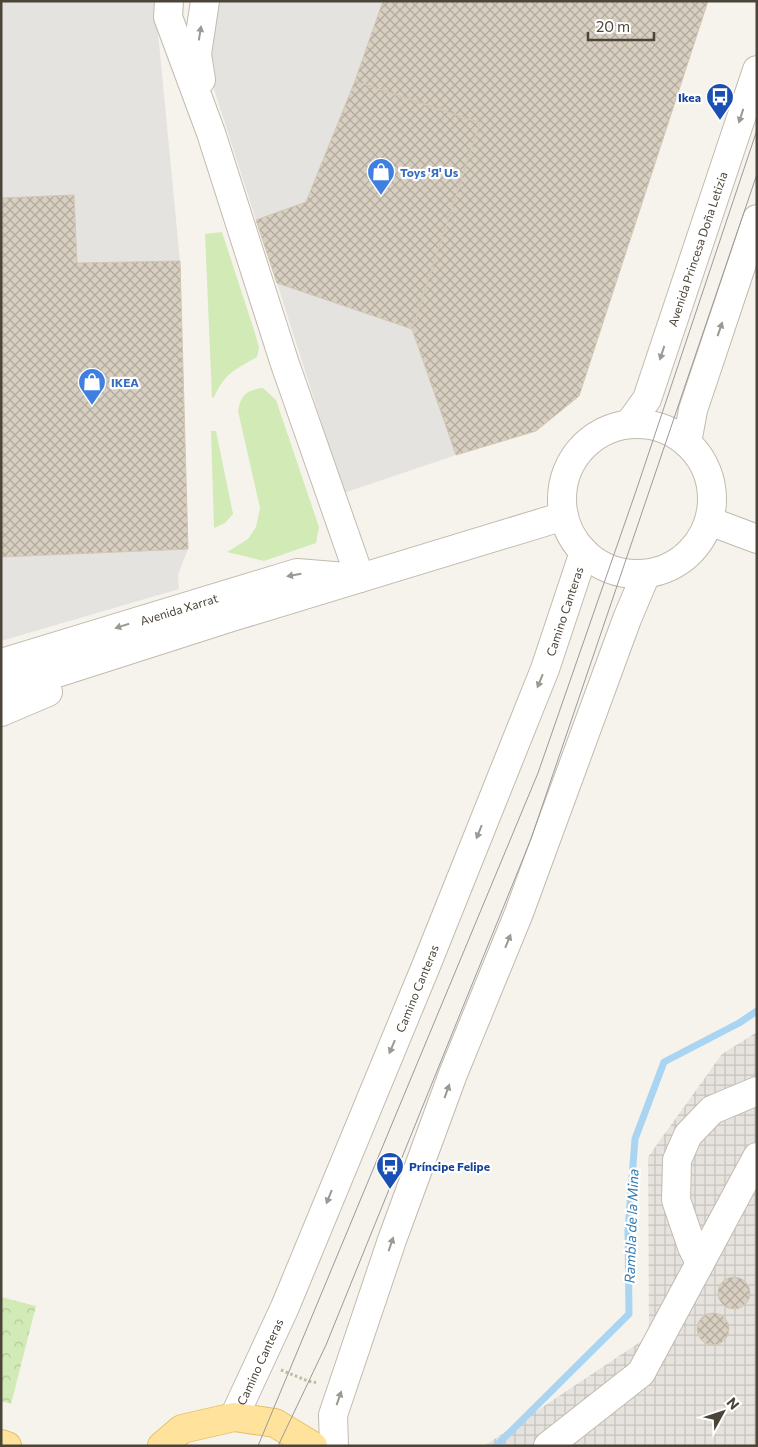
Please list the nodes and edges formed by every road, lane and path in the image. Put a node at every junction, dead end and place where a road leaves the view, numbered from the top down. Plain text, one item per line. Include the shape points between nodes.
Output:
1 (169, 1) edge
2 (205, 1) edge
3 (757, 70) edge
4 (211, 133) junction
5 (757, 219) edge
6 (629, 424) junction
7 (687, 443) junction
8 (564, 516) junction
9 (710, 521) junction
10 (757, 539) edge
11 (584, 552) junction
12 (646, 574) junction
13 (360, 578) junction
14 (232, 617) junction
15 (1, 663) edge
16 (1, 691) edge
17 (1, 712) edge
18 (757, 1091) edge
19 (757, 1157) edge
20 (700, 1263) junction
21 (260, 1361) junction
22 (342, 1389) junction
23 (234, 1417) junction
24 (1, 1444) edge
25 (7, 1446) edge
26 (162, 1446) edge
27 (313, 1446) edge
28 (334, 1446) edge
29 (548, 1446) edge

1 - 4 street via 168,17
4 -> 2 street via 197,54
3 -> 6 street, Avenida Princesa Doña Letizia via 647,399
4 - 13 street via 285,364
7 -> 5 street via 692,410
6 - 7 street via 660,428
6 - 8 street via 596,436 576,455 566,474 562,495
7 - 9 street via 704,466 712,493
8 - 11 street via 571,536
8 - 13 street, Avenida Xarrat
9 - 10 street
9 - 12 street via 696,547 674,565
11 - 12 street via 613,571
11 -> 21 street, Camino Canteras via 545,669 285,1307
22 -> 12 street via 450,1083 519,913
13 - 14 street, Avenida Xarrat
13 -> 15 street, Avenida Xarrat via 297,573
14 - 16 street, Avenida Xarrat
14 - 17 street, Avenida Xarrat
18 - 20 street via 712,1110 688,1135 677,1160 676,1200
19 - 20 street
20 - 29 street via 641,1373
21 - 22 path via 308,1381
21 - 23 street, Camino Canteras
28 -> 22 street via 333,1415
23 - 26 main road via 182,1429
23 - 27 main road via 275,1423
24 - 25 main road

